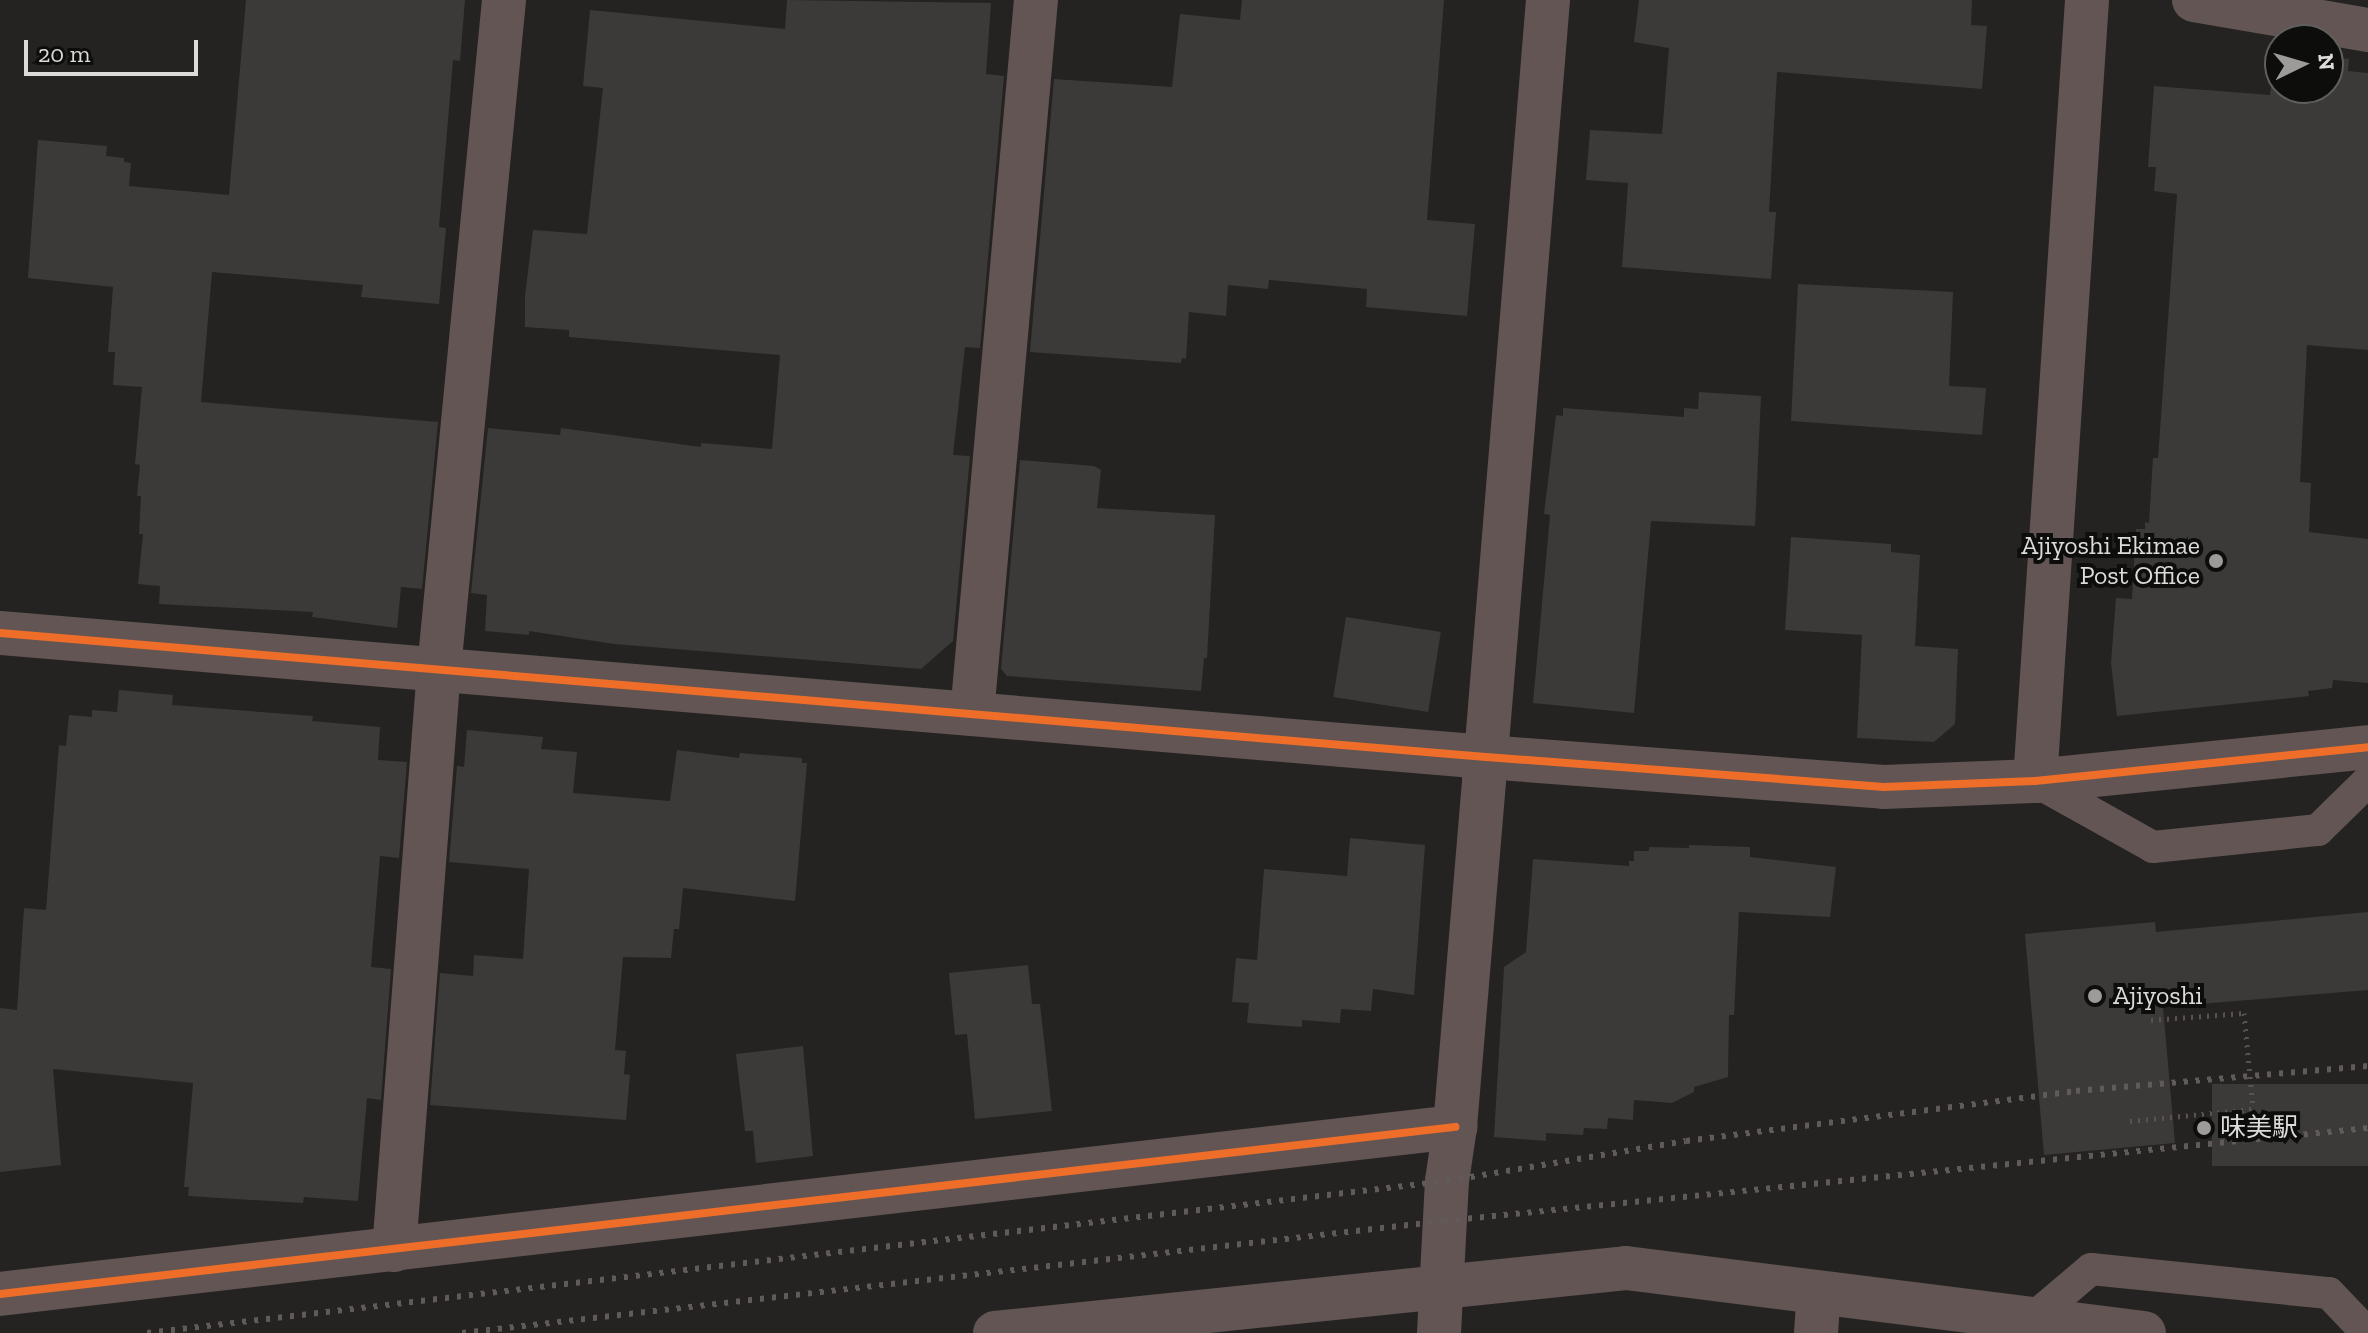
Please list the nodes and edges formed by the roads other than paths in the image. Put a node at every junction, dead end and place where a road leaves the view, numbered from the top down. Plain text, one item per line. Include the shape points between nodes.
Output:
1 (504, 0) edge
2 (1036, 0) edge
3 (1548, 0) edge
4 (2087, 0) edge
5 (2194, 0) edge
6 (2368, 30) edge
7 (0, 633) edge
8 (439, 669) junction
9 (972, 714) junction
10 (2368, 747) edge
11 (1486, 757) junction
12 (2035, 781) junction
13 (2368, 781) edge
14 (1455, 1127) junction
15 (394, 1250) junction
16 (1443, 1287) junction
17 (0, 1294) edge
18 (1818, 1314) edge
19 (2032, 1319) junction
20 (995, 1333) edge
21 (1439, 1333) edge
22 (2144, 1333) edge
23 (2367, 1333) edge

1 - 8 street
2 - 9 street
3 - 11 street
4 - 12 street
5 - 6 street
7 - 8 street
8 - 9 street
8 - 15 street
9 - 11 street
10 - 12 street
11 - 12 street via 1884,787
11 - 14 street
12 - 13 lane via 2153,847 2318,830
14 - 15 street
14 - 16 street
15 - 17 street
16 - 18 street via 1626,1268
16 - 20 street
16 - 21 street
18 - 19 street
19 - 22 street
19 - 23 lane via 2091,1269 2329,1293

